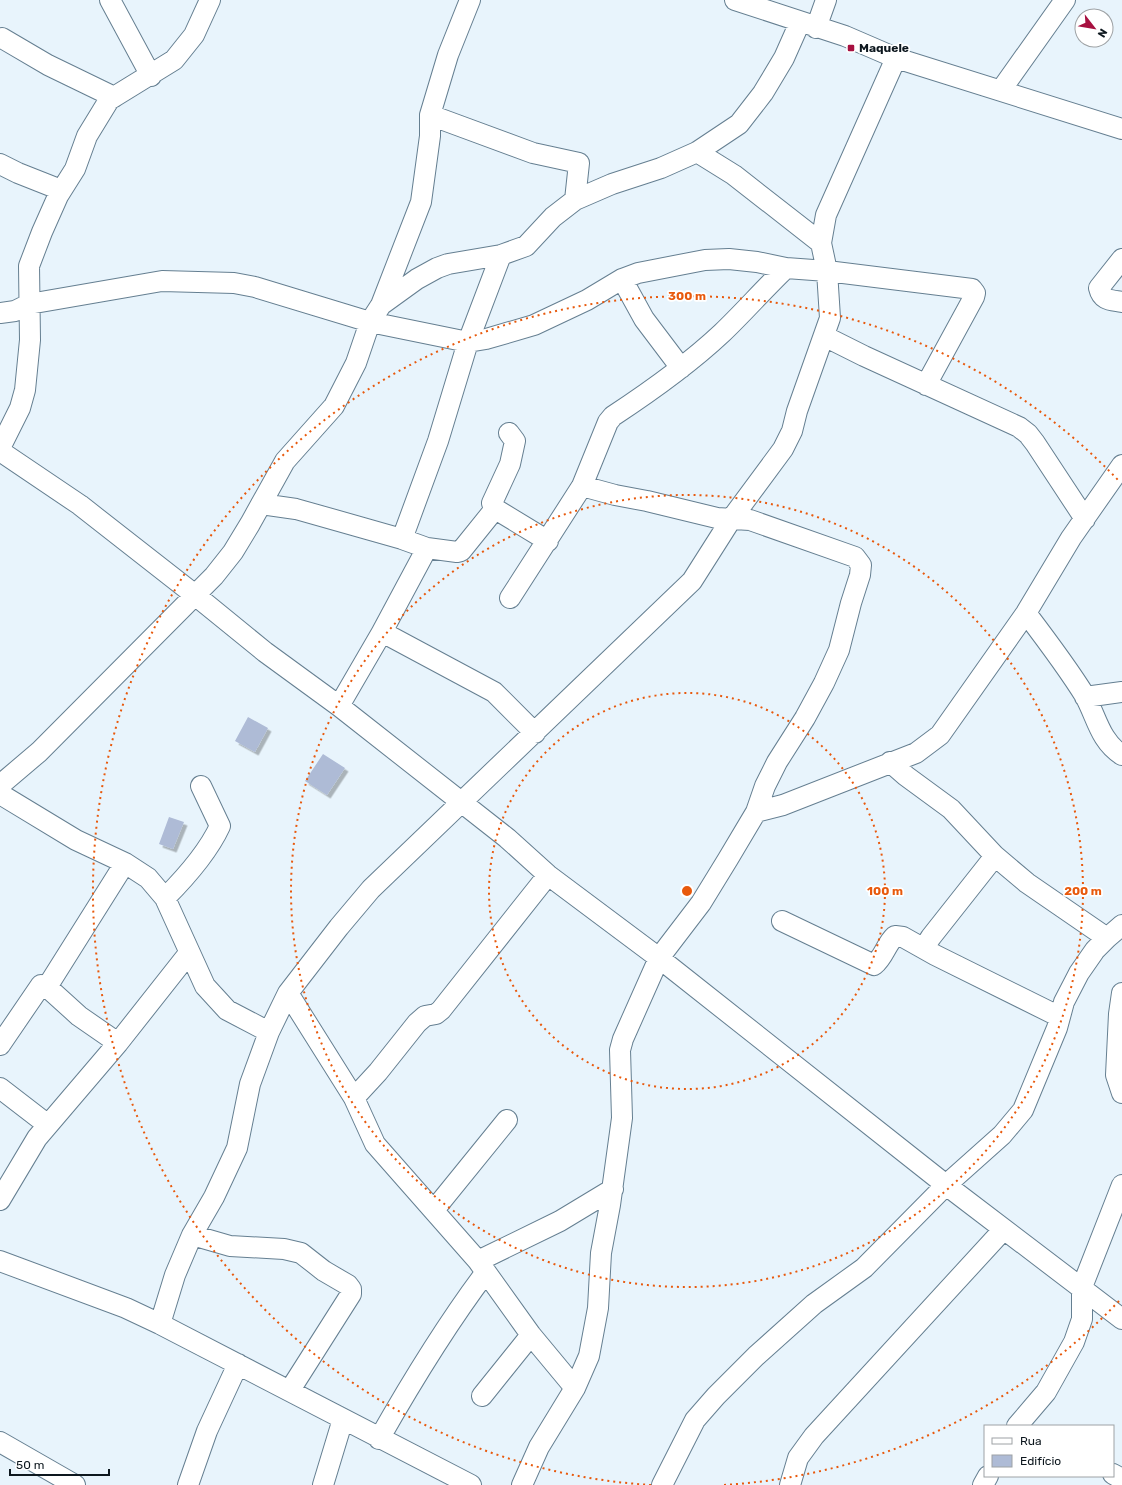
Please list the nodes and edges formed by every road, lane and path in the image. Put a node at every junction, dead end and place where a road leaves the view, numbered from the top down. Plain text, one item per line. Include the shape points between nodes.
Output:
1 (110, 0) edge
2 (210, 0) edge
3 (470, 0) edge
4 (735, 0) edge
5 (826, 0) edge
6 (1065, 0) edge
7 (808, 25) junction
8 (1, 37) edge
9 (896, 58) junction
10 (151, 76) junction
11 (1001, 90) junction
12 (114, 97) junction
13 (430, 114) junction
14 (1122, 129) edge
15 (698, 152) junction
16 (0, 164) edge
17 (61, 190) junction
18 (575, 200) junction
19 (821, 243) junction
20 (501, 255) junction
21 (1122, 259) edge
22 (786, 268) junction
23 (827, 271) junction
24 (622, 279) junction
25 (1122, 302) edge
26 (29, 304) junction
27 (381, 304) junction
28 (0, 312) edge
29 (370, 322) junction
30 (824, 336) junction
31 (468, 342) junction
32 (681, 368) junction
33 (926, 385) junction
34 (509, 433) dead end
35 (0, 450) edge
36 (1122, 465) edge
37 (582, 486) junction
38 (261, 504) junction
39 (494, 510) junction
40 (732, 518) junction
41 (1084, 519) junction
42 (402, 539) junction
43 (548, 540) junction
44 (427, 548) junction
45 (195, 595) junction
46 (510, 598) dead end
47 (1026, 613) junction
48 (382, 632) junction
49 (1122, 692) edge
50 (1085, 697) junction
51 (339, 706) junction
52 (535, 732) junction
53 (1122, 755) edge
54 (890, 762) junction
55 (0, 785) edge
56 (201, 786) dead end
57 (0, 794) edge
58 (462, 802) junction
59 (756, 812) junction
60 (995, 856) junction
61 (125, 863) junction
62 (548, 875) junction
63 (165, 898) junction
64 (782, 921) dead end
65 (1122, 925) edge
66 (1107, 938) junction
67 (924, 948) junction
68 (189, 953) junction
69 (660, 958) junction
70 (47, 987) junction
71 (288, 993) junction
72 (1122, 993) edge
73 (1060, 1017) junction
74 (269, 1032) junction
75 (118, 1043) junction
76 (0, 1045) edge
77 (0, 1088) edge
78 (1122, 1094) edge
79 (354, 1098) junction
80 (507, 1120) dead end
81 (48, 1125) junction
82 (1122, 1184) edge
83 (946, 1185) junction
84 (613, 1189) junction
85 (0, 1200) edge
86 (1118, 1207) edge
87 (434, 1210) junction
88 (1004, 1229) junction
89 (192, 1235) junction
90 (0, 1261) edge
91 (482, 1266) junction
92 (1082, 1287) junction
93 (1122, 1319) edge
94 (160, 1324) junction
95 (531, 1335) junction
96 (238, 1364) junction
97 (575, 1388) junction
98 (290, 1390) junction
99 (482, 1396) dead end
100 (343, 1419) junction
101 (1018, 1425) edge
102 (379, 1438) junction
103 (0, 1442) edge
104 (75, 1485) edge
105 (188, 1485) edge
106 (323, 1485) edge
107 (471, 1485) edge
108 (522, 1485) edge
109 (662, 1485) edge
110 (790, 1485) edge

1 - 10 street
2 - 10 street via 194,35 174,60
3 - 13 street via 448,55
4 - 7 street
5 - 7 street
6 - 11 street
7 - 9 street via 845,36
7 - 15 street via 739,124
8 - 12 street via 48,65
9 - 11 street
9 - 19 street via 826,215
10 - 12 street
11 - 14 street
12 - 17 street via 101,111 87,136 75,168
13 - 18 street via 533,153 579,163
13 - 27 street via 430,136 421,202
15 - 18 street
15 - 19 street via 740,180
16 - 17 street
17 - 26 street via 29,266
18 - 20 street via 553,217 526,246
19 - 23 street
20 - 27 street via 437,268
20 - 31 street
21 - 25 street via 1099,288 1105,299
22 - 23 street
22 - 24 street via 729,259 706,260 638,273
22 - 32 street via 723,333
23 - 30 street via 830,318
23 - 33 street via 972,289 975,292
24 - 31 street via 587,300 534,325
24 - 32 street via 644,319
26 - 28 street via 15,311
26 - 29 street via 162,282 205,281 255,287
26 - 35 street via 30,340 25,390 20,408
27 - 29 street
29 - 31 street
29 - 38 street via 356,363 337,402 328,415 289,454
30 - 33 street
30 - 40 street via 792,431 783,449
31 - 42 street via 438,441
32 - 37 street via 613,416 608,422
33 - 41 street via 1019,427 1028,434
34 - 39 street via 515,440 510,464 492,503
35 - 45 street via 80,505
36 - 41 street
37 - 40 street via 614,496 718,518
37 - 43 street
38 - 42 street via 296,510
38 - 45 street via 234,552
39 - 43 street
39 - 44 street via 461,551
40 - 52 street via 692,581
40 - 59 street via 750,520 801,537 855,557 861,565 839,650 805,718 765,786
41 - 47 street
42 - 44 street
43 - 46 street
44 - 48 street
45 - 51 street via 264,652
45 - 55 street via 39,752
47 - 50 street
47 - 54 street via 940,736 916,753
48 - 51 street
48 - 52 street via 494,692
49 - 50 street
50 - 53 street via 1100,733 1113,749
51 - 58 street
52 - 58 street
54 - 59 street via 783,805
54 - 60 street via 950,809
56 - 63 street via 220,826 198,860
57 - 61 street via 76,840
58 - 62 street via 508,838
58 - 71 street via 371,889
59 - 69 street via 701,903
60 - 66 street via 1027,883
60 - 67 street
61 - 63 street via 148,878
61 - 70 street
62 - 69 street
62 - 79 street via 441,1010 425,1016 417,1023
63 - 68 street
64 - 67 street via 874,965 883,956 895,936 903,937
65 - 66 street
66 - 73 street via 1079,973 1064,1002
67 - 73 street
68 - 74 street via 205,986 219,1003 227,1010
68 - 75 street
69 - 83 street
69 - 84 street via 620,1050 622,1118
70 - 75 street via 79,1016
70 - 76 street via 41,985
71 - 74 street
71 - 79 street
72 - 78 street via 1116,1075
73 - 83 street via 1023,1110 1016,1121
74 - 89 street via 250,1084 237,1148 214,1197
75 - 81 street
77 - 81 street
79 - 87 street via 375,1144
80 - 87 street
81 - 85 street
82 - 86 street
83 - 88 street
83 - 109 street via 864,1268 814,1304 716,1396 695,1420
84 - 91 street
84 - 97 street via 601,1254 598,1308 589,1356
86 - 92 street
87 - 91 street
88 - 92 street
88 - 110 street via 814,1436 798,1458
89 - 94 street via 175,1275
89 - 98 street via 230,1246 294,1250 308,1257 351,1289 351,1294
90 - 94 street via 126,1308
91 - 95 street
91 - 102 street
92 - 93 street
92 - 101 street via 1082,1319 1074,1342 1046,1392
94 - 96 street
95 - 97 street
95 - 99 street
96 - 98 street
96 - 105 street via 207,1431
97 - 108 street via 539,1448
98 - 100 street
100 - 102 street
100 - 106 street
102 - 107 street
103 - 104 street

